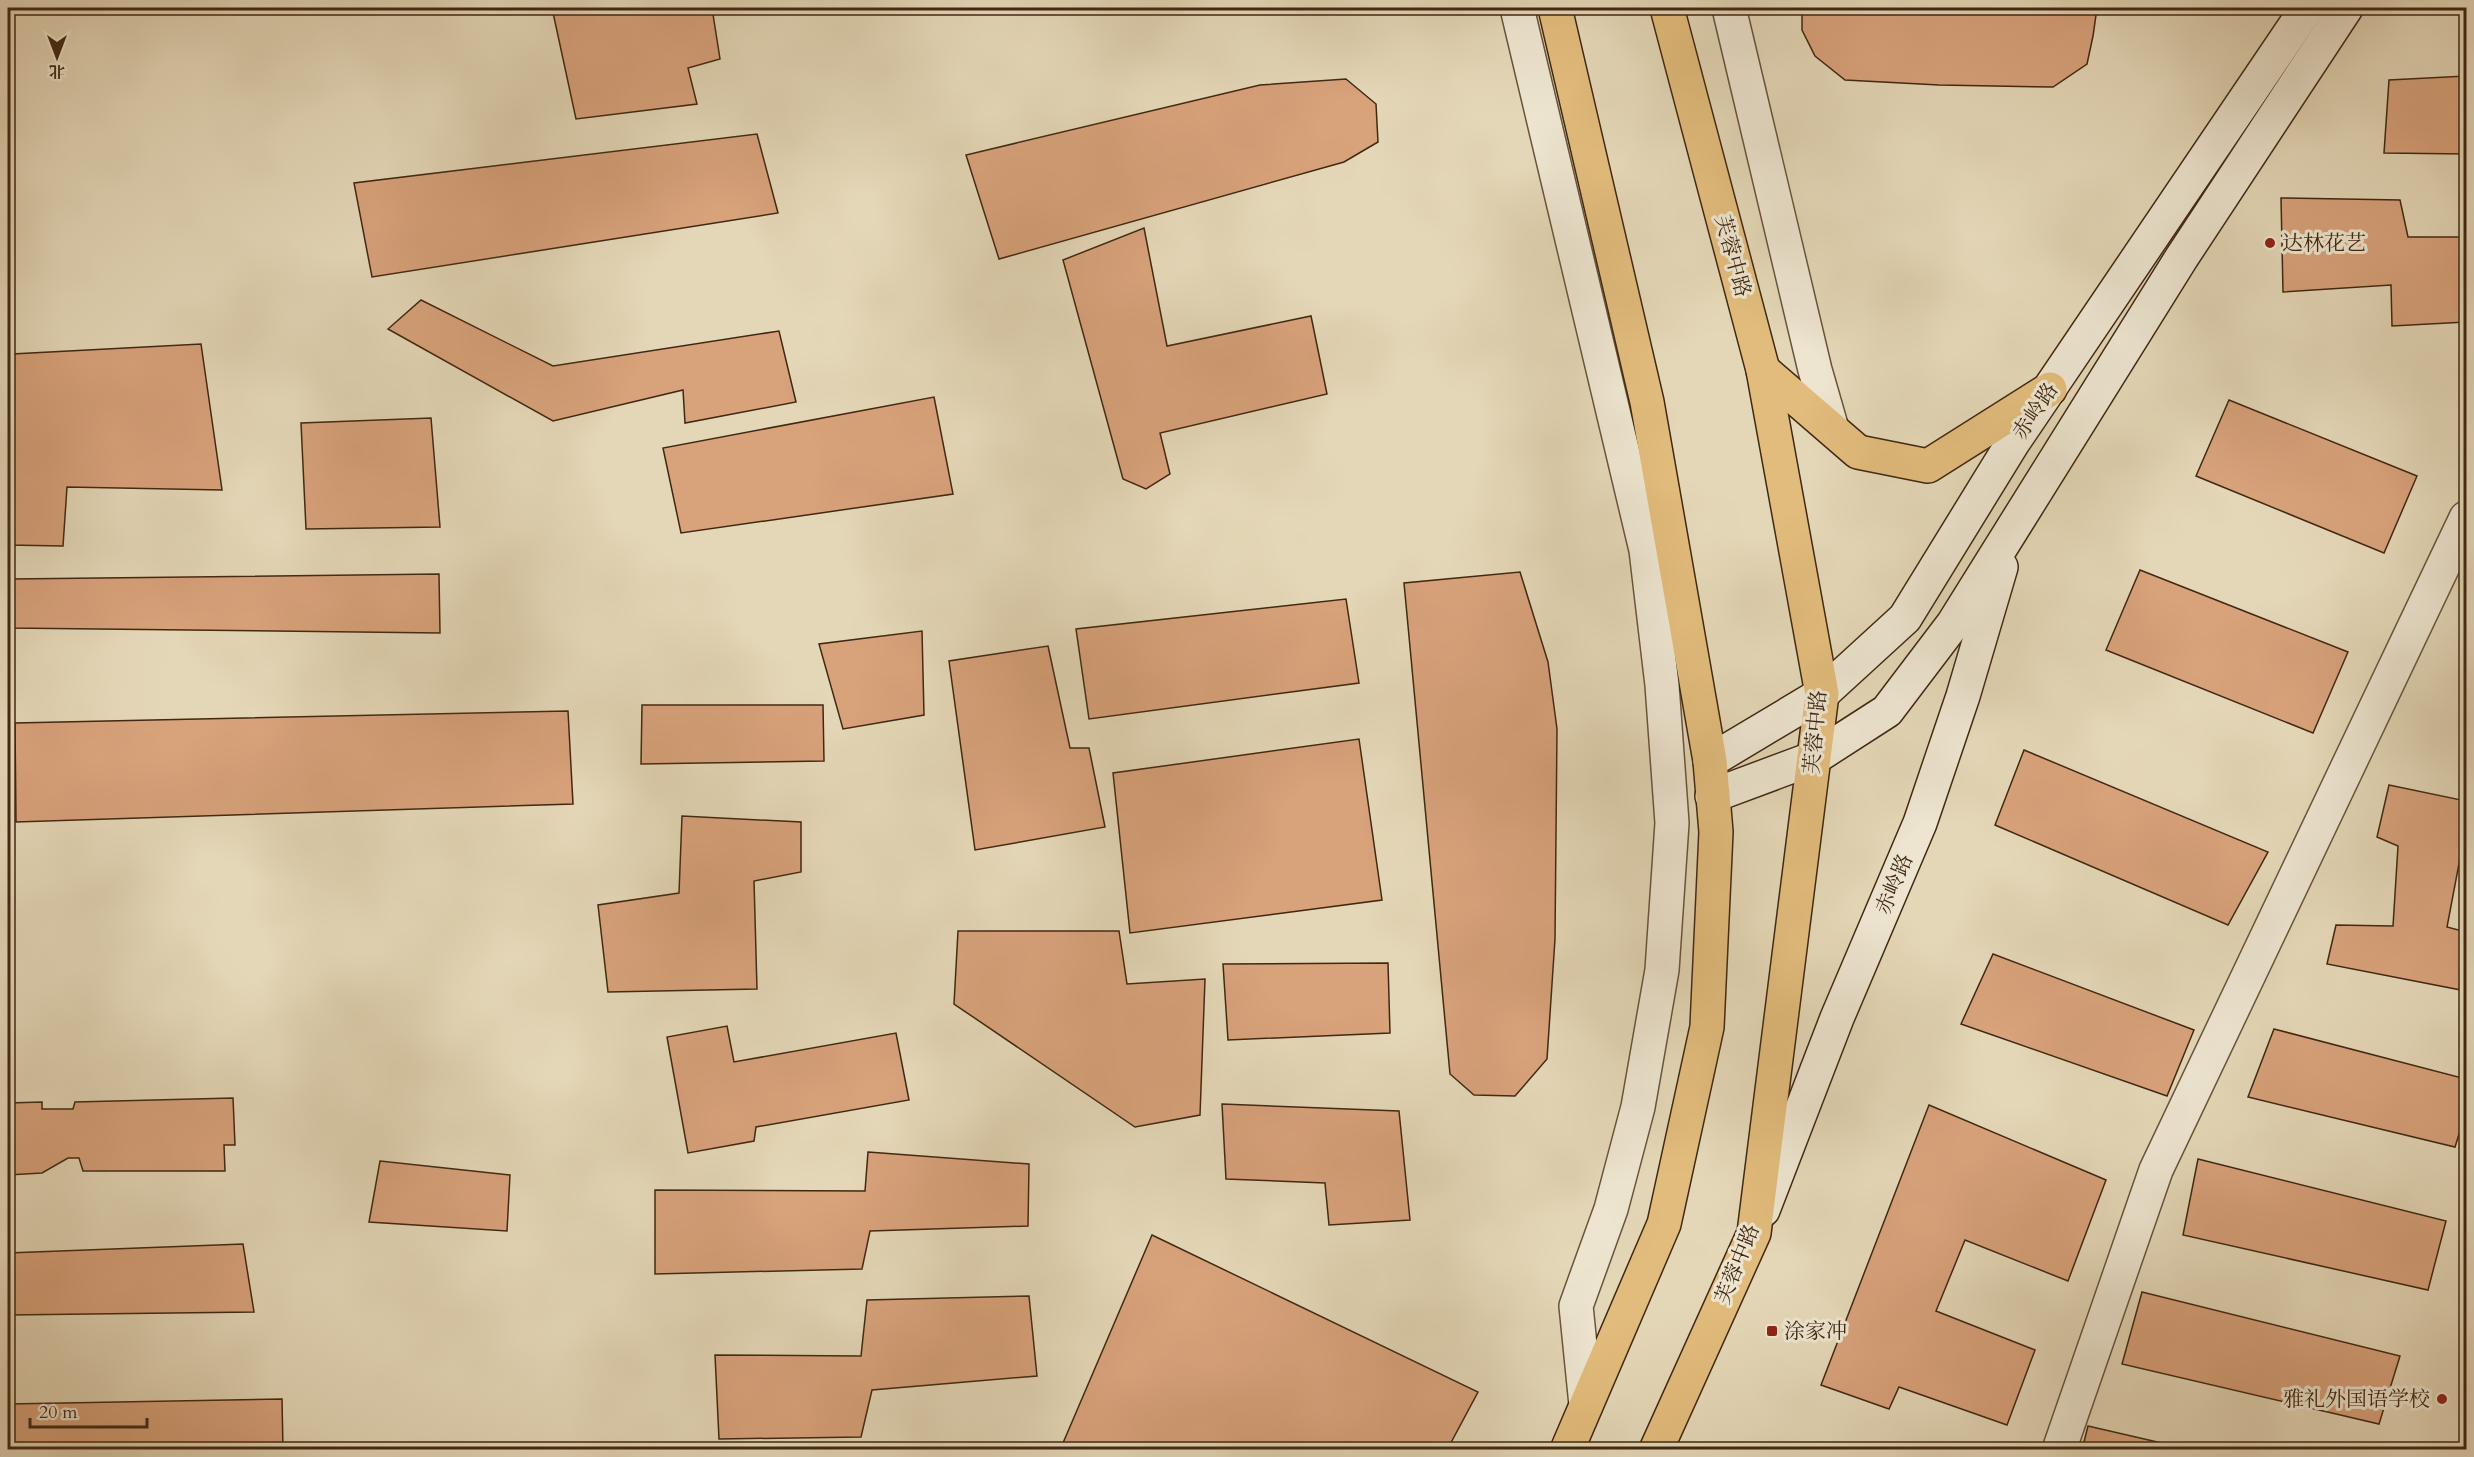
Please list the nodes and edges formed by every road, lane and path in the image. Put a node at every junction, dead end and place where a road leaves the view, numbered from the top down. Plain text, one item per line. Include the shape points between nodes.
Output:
1 (1517, 8) edge
2 (1555, 8) edge
3 (1667, 8) edge
4 (1729, 8) edge
5 (2307, 8) edge
6 (2346, 8) edge
7 (1763, 370) junction
8 (2050, 388) junction
9 (1832, 429) junction
10 (2466, 518) edge
11 (2012, 528) junction
12 (1822, 694) junction
13 (1814, 758) junction
14 (1710, 761) junction
15 (1713, 796) junction
16 (1754, 1233) junction
17 (1586, 1405) junction
18 (1567, 1449) edge
19 (1656, 1449) edge
20 (2059, 1449) edge

1 - 17 street via 1646,550 1662,685 1672,823 1662,970 1638,1107 1611,1209 1575,1306
2 - 14 main road via 1647,402
3 - 7 main road, 芙蓉中路
4 - 9 street
5 - 8 street, 赤岭路
6 - 11 street, 赤岭路 via 2181,257
7 - 9 main road
7 - 12 main road, 芙蓉中路
8 - 9 main road via 1928,466 1858,452
8 - 12 street, 赤岭路 via 1905,618
10 - 20 street via 2156,1170
11 - 13 street, 赤岭路 via 1953,624 1887,711
11 - 16 street, 赤岭路 via 1963,696 1920,823 1837,1018
12 - 13 main road, 芙蓉中路
12 - 14 street, 赤岭路
13 - 15 street, 赤岭路
13 - 16 main road, 芙蓉中路
14 - 15 main road
15 - 17 main road via 1716,832 1707,1028 1664,1224
16 - 19 main road, 芙蓉中路
17 - 18 main road

